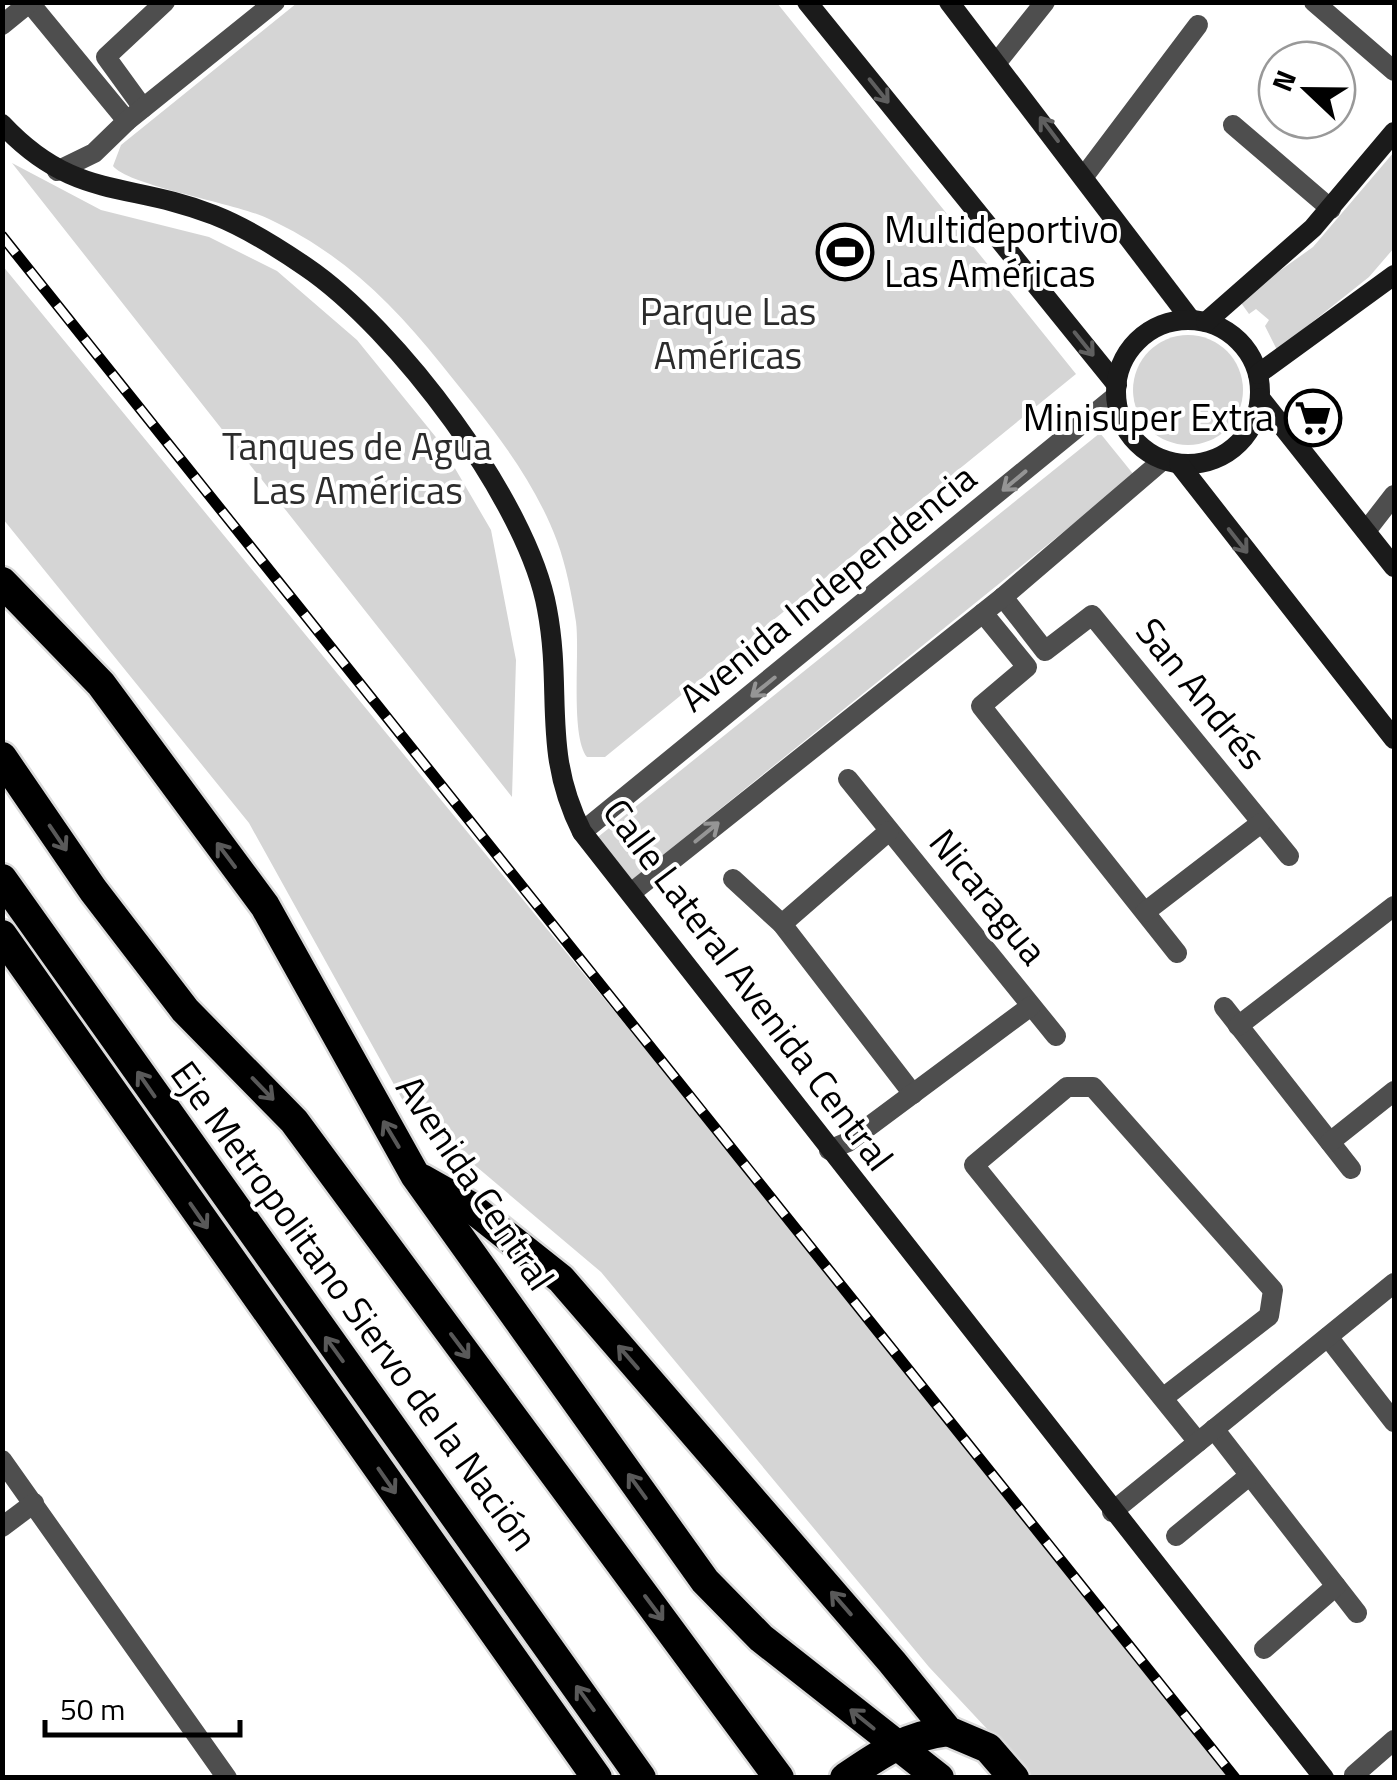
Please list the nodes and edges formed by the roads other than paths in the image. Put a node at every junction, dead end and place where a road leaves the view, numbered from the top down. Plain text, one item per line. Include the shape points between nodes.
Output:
1 (165, 2) edge
2 (275, 2) edge
3 (949, 2) edge
4 (1045, 2) edge
5 (1314, 2) edge
6 (29, 3) edge
7 (812, 9) edge
8 (1198, 25) dead end
9 (2, 26) edge
10 (998, 62) junction
11 (1394, 72) edge
12 (135, 115) junction
13 (2, 124) edge
14 (1233, 125) dead end
15 (1394, 132) edge
16 (57, 171) junction
17 (1085, 175) junction
18 (1330, 210) junction
19 (1394, 275) edge
20 (1198, 321) junction
21 (1258, 374) junction
22 (1116, 390) junction
23 (1260, 398) junction
24 (1171, 462) junction
25 (1394, 494) edge
26 (1366, 531) junction
27 (1394, 567) edge
28 (2, 582) edge
29 (1002, 597) junction
30 (983, 613) junction
31 (1394, 739) edge
32 (2, 757) edge
33 (848, 779) dead end
34 (1261, 823) junction
35 (890, 831) junction
36 (582, 832) junction
37 (1290, 856) dead end
38 (732, 879) dead end
39 (2, 880) edge
40 (630, 893) junction
41 (1394, 906) edge
42 (1145, 912) junction
43 (782, 924) junction
44 (2, 935) edge
45 (1177, 953) dead end
46 (1032, 1006) junction
47 (1224, 1008) dead end
48 (1238, 1026) junction
49 (1056, 1036) dead end
50 (1394, 1092) edge
51 (913, 1094) junction
52 (1330, 1142) junction
53 (829, 1150) junction
54 (1351, 1170) dead end
55 (415, 1175) junction
56 (1394, 1283) edge
57 (1328, 1337) junction
58 (1163, 1398) junction
59 (1394, 1422) edge
60 (1206, 1436) junction
61 (2, 1460) edge
62 (1249, 1476) junction
63 (34, 1503) junction
64 (1112, 1512) junction
65 (2, 1527) edge
66 (1176, 1536) dead end
67 (1336, 1586) junction
68 (1357, 1613) dead end
69 (1264, 1649) dead end
70 (948, 1731) junction
71 (1394, 1740) edge
72 (894, 1745) junction
73 (1354, 1775) dead end
74 (227, 1778) edge
75 (597, 1778) edge
76 (641, 1778) edge
77 (780, 1778) edge
78 (845, 1778) edge
79 (939, 1778) edge
80 (1014, 1778) edge
81 (1324, 1778) edge

1 - 12 street via 106,56
2 - 12 street
3 - 10 main road
4 - 10 street
5 - 11 street
6 - 9 street
6 - 12 street
7 -> 22 main road
8 - 17 street
17 -> 10 main road
12 - 16 street via 94,153
13 - 16 main road, Calle Lateral Avenida Central
14 - 18 street
15 - 18 main road
16 - 36 main road, Calle Lateral Avenida Central via 212,214 273,245 372,322 446,414 516,518 535,566 554,663 556,764
17 - 20 main road
18 - 20 main road
19 - 21 main road
20 - 21 main road via 1229,332
20 - 22 main road via 1156,328 1141,338 1121,368
21 - 23 main road
22 - 24 main road via 1130,436
22 -> 36 street, Avenida Independencia
23 - 24 main road via 1250,430 1226,453
23 - 26 main road
24 - 29 street
24 -> 31 main road
25 - 26 street
26 - 27 main road
55 -> 28 highway, Avenida Central via 265,906 101,684
29 - 30 street
29 - 34 street, San Andrés via 1045,651 1092,615
40 -> 30 street
30 - 42 street via 1028,666 982,706
32 -> 77 highway via 185,1010 294,1121
33 - 35 street, Nicaragua
34 - 37 street, San Andrés
34 - 42 street, San Andrés
35 - 43 street, Nicaragua
35 - 46 street, Nicaragua
36 - 40 main road, Calle Lateral Avenida Central
38 - 43 street
76 -> 39 highway, Eje Metropolitano Siervo de la Nación
40 - 53 main road, Calle Lateral Avenida Central
41 - 48 street
42 - 45 street
43 - 51 street
44 -> 75 highway, Eje Metropolitano Siervo de la Nación
46 - 49 street, Nicaragua
46 - 51 street, Nicaragua
47 - 48 street
48 - 52 street
50 - 52 street
51 - 53 street, Nicaragua
52 - 54 street
53 - 64 main road, Calle Lateral Avenida Central
70 -> 55 highway via 562,1279 468,1205
72 -> 55 highway, Avenida Central via 761,1638 704,1580
56 - 57 street
57 - 59 street
57 - 60 street
58 - 58 street via 974,1165 1066,1087 1093,1086 1273,1290 1269,1316
58 - 60 street
60 - 62 street
60 - 64 street
61 - 63 street
62 - 66 street
62 - 67 street
63 - 65 street
63 - 74 street
64 - 81 main road, Calle Lateral Avenida Central
67 - 68 street
67 - 69 street
70 - 72 highway
70 - 80 highway via 988,1748
71 - 73 street
72 - 78 highway
72 - 79 highway, Avenida Central

